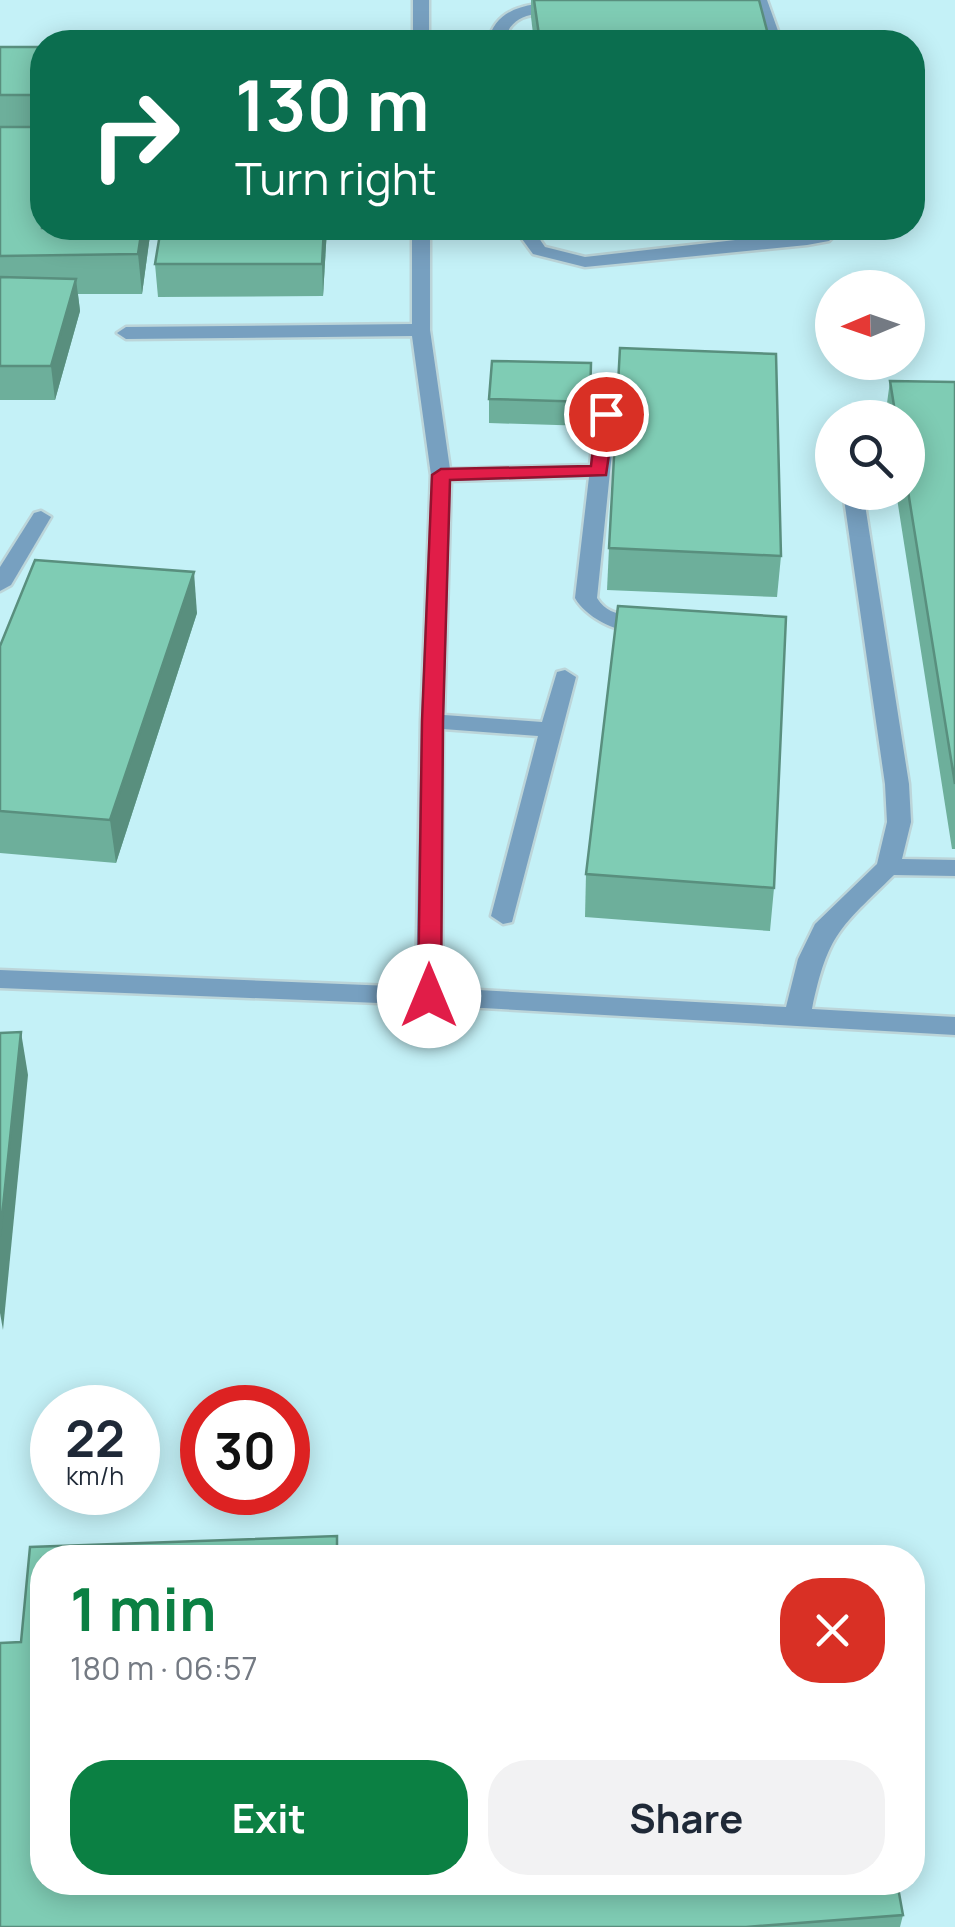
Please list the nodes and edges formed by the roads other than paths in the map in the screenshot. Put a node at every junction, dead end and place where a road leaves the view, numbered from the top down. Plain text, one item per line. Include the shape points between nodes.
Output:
1 (421, 0) edge
2 (760, 1) edge
3 (742, 3) edge
4 (592, 6) edge
5 (421, 30) edge
6 (498, 30) edge
7 (770, 30) edge
8 (421, 240) edge
9 (531, 240) edge
10 (807, 240) edge
11 (421, 330) junction
12 (126, 333) dead end
13 (606, 414) dead end
14 (600, 471) junction
15 (441, 475) junction
16 (856, 510) edge
17 (41, 518) dead end
18 (0, 586) edge
19 (675, 628) edge
20 (564, 678) dead end
21 (432, 721) junction
22 (551, 730) junction
23 (888, 867) junction
24 (955, 868) edge
25 (503, 916) dead end
26 (0, 980) edge
27 (429, 996) junction
28 (797, 1017) junction
29 (955, 1026) edge

1 - 5 street
2 - 3 street
2 - 7 street
4 - 6 street via 536,7
8 - 11 street
9 - 10 street via 559,260 585,262
11 - 12 street
11 - 15 street
13 - 14 street
14 - 15 street
14 - 19 street via 586,598 592,611 605,620
15 - 21 street
16 - 23 street via 898,784 899,822
17 - 18 street
20 - 22 street
21 - 22 street
21 - 27 street
22 - 25 street
23 - 24 street
23 - 28 street via 824,930
26 - 27 street
27 - 28 street
28 - 29 street

